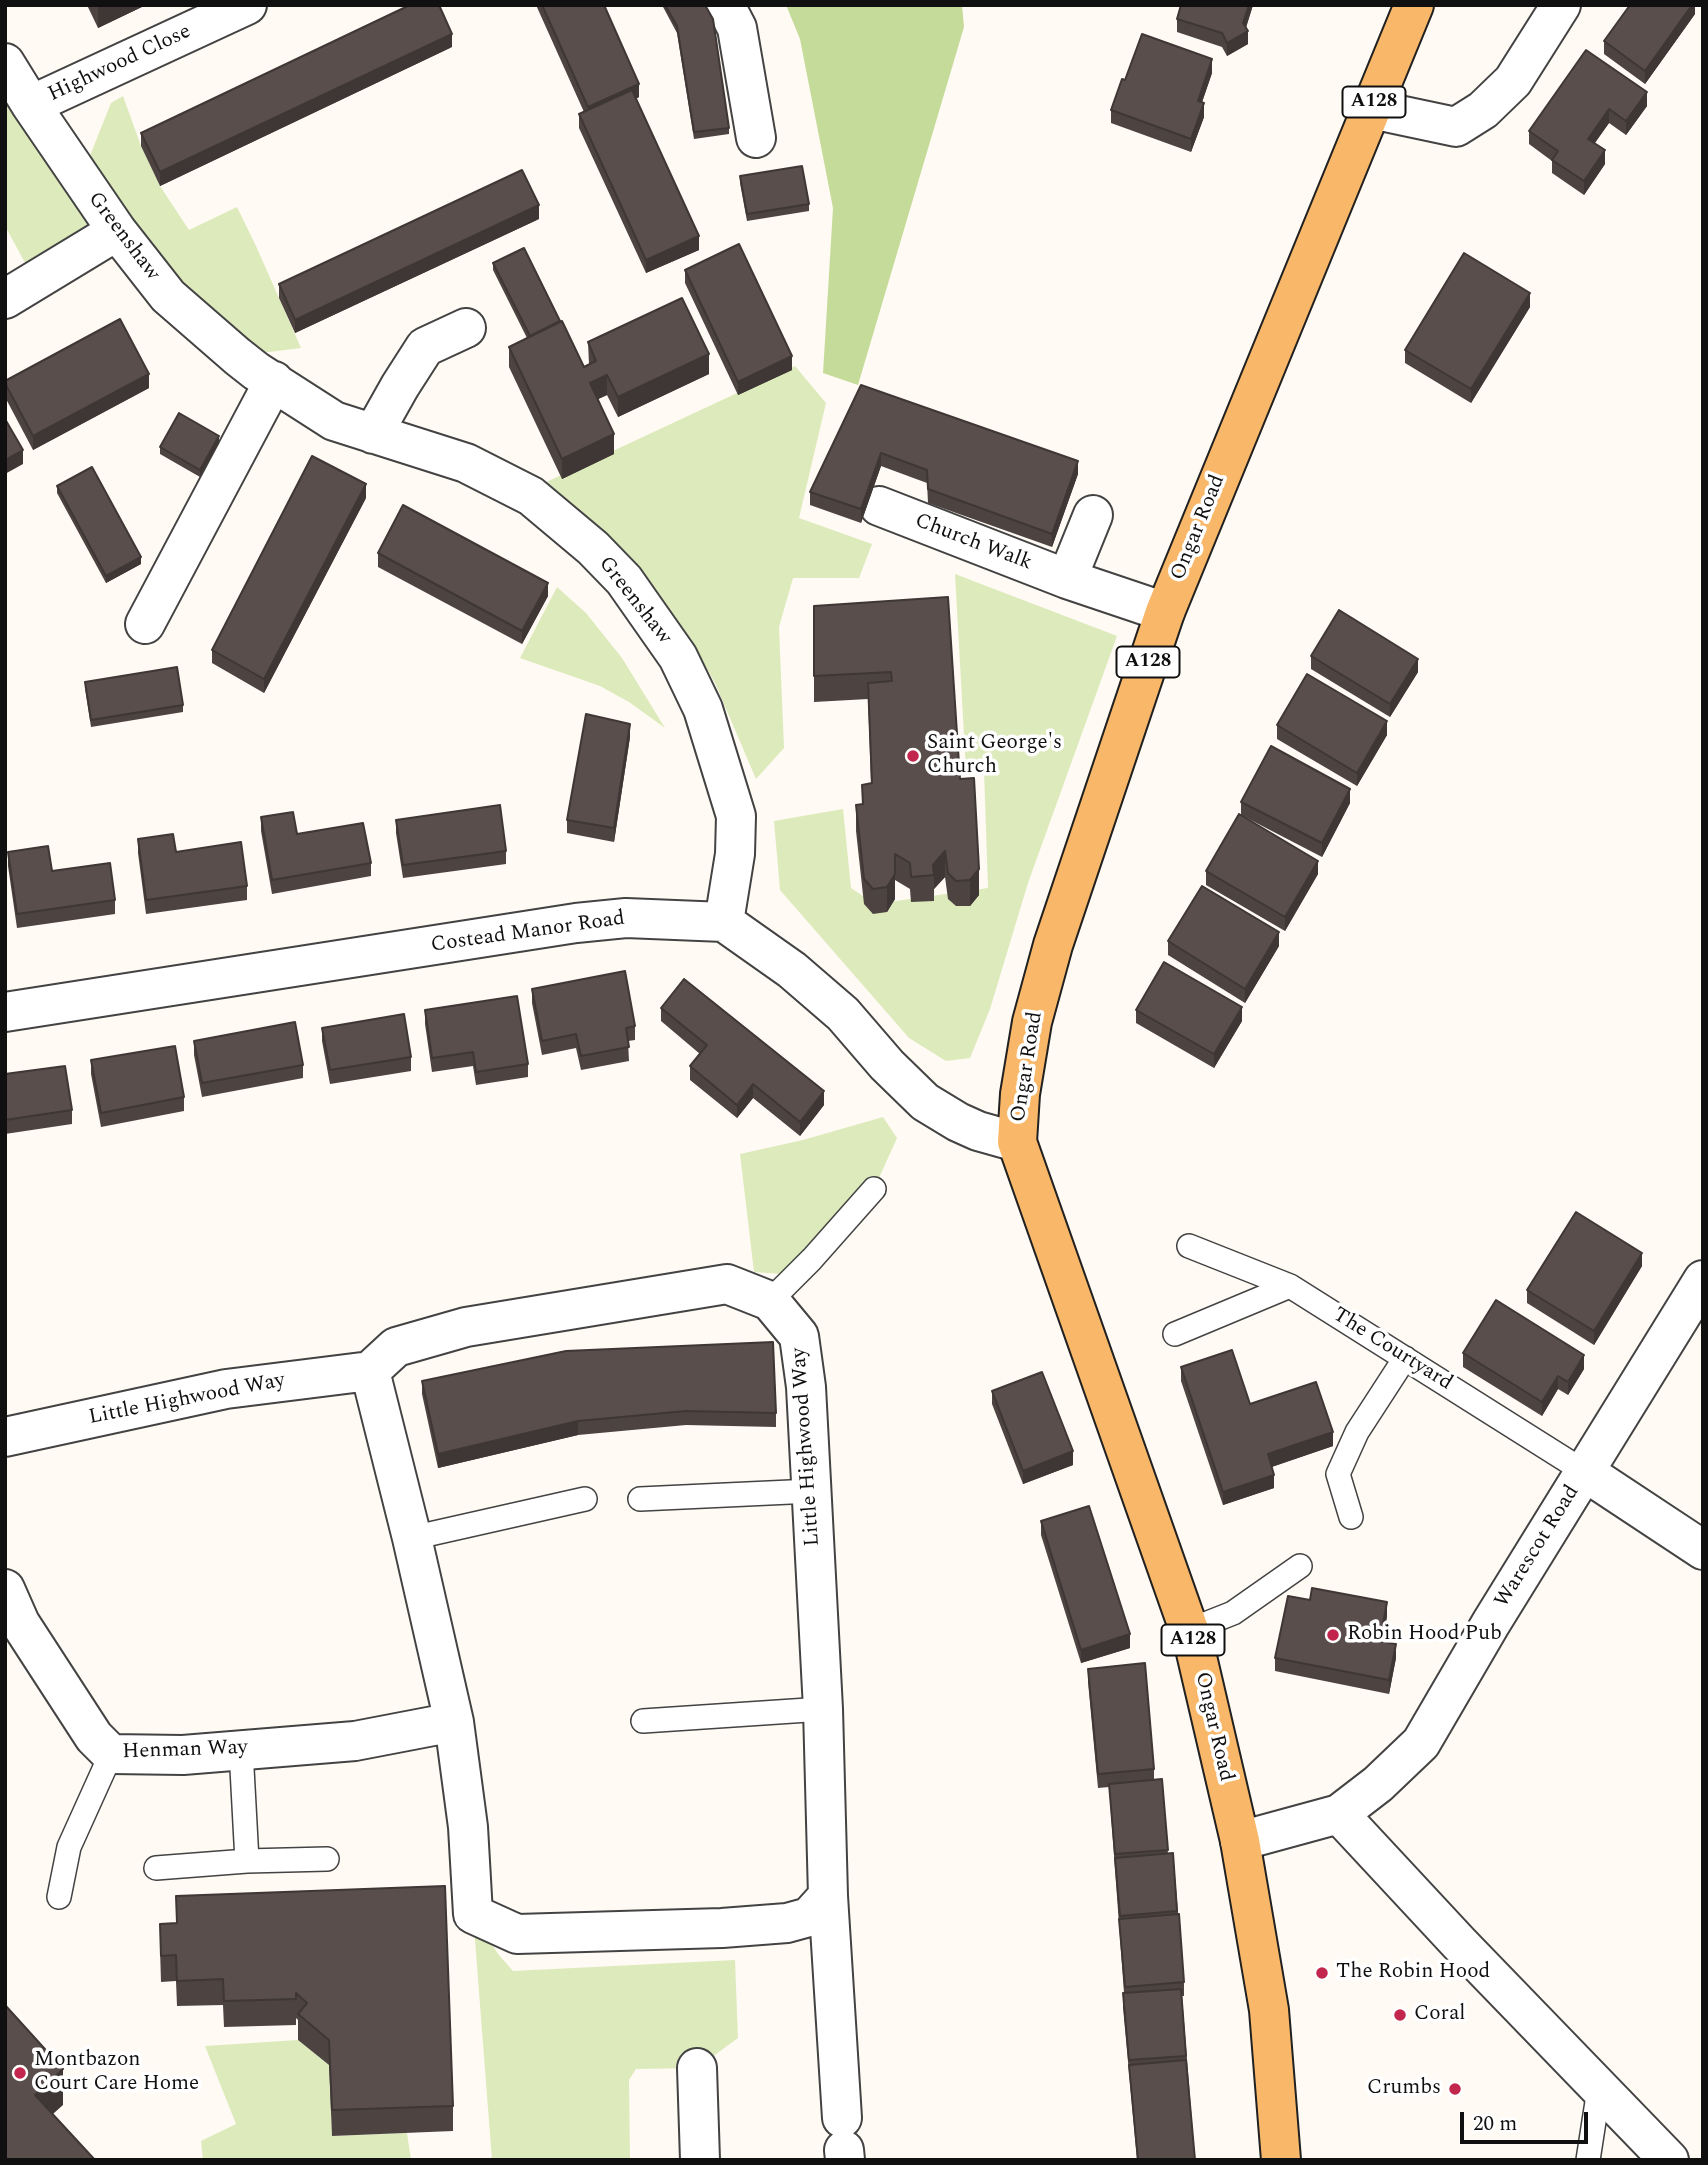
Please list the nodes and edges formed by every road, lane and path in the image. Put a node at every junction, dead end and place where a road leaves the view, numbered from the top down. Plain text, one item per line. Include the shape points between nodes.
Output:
1 (247, 5) edge
2 (725, 5) edge
3 (1414, 5) edge
4 (1561, 5) edge
5 (5, 63) edge
6 (31, 105) junction
7 (1371, 109) junction
8 (756, 138) dead end
9 (117, 231) junction
10 (5, 299) edge
11 (466, 328) dead end
12 (274, 381) junction
13 (373, 434) junction
14 (879, 506) dead end
15 (1093, 515) dead end
16 (1067, 579) junction
17 (1165, 612) junction
18 (145, 624) dead end
19 (724, 922) junction
20 (5, 1012) edge
21 (1017, 1142) junction
22 (874, 1189) dead end
23 (1189, 1246) dead end
24 (1703, 1280) edge
25 (1290, 1286) junction
26 (770, 1301) junction
27 (1175, 1334) dead end
28 (1405, 1358) junction
29 (370, 1371) junction
30 (5, 1437) edge
31 (1585, 1472) junction
32 (812, 1491) junction
33 (585, 1499) dead end
34 (640, 1499) dead end
35 (1351, 1517) dead end
36 (412, 1538) junction
37 (1703, 1550) edge
38 (1300, 1566) dead end
39 (5, 1589) edge
40 (1190, 1630) junction
41 (823, 1709) junction
42 (643, 1721) dead end
43 (454, 1722) junction
44 (241, 1750) junction
45 (111, 1754) junction
46 (1339, 1814) junction
47 (1240, 1841) junction
48 (327, 1859) dead end
49 (247, 1861) junction
50 (156, 1868) dead end
51 (828, 1896) junction
52 (59, 1897) dead end
53 (697, 2068) dead end
54 (1599, 2089) junction
55 (843, 2143) edge
56 (700, 2160) edge
57 (1281, 2160) edge
58 (1588, 2160) edge
59 (1669, 2160) edge

1 - 6 street, Highwood Close
2 - 8 street via 737,28
3 - 7 main road, Ongar Road / A128
4 - 7 street via 1513,80 1483,110 1456,127
5 - 6 street, Greenshaw
6 - 9 street, Greenshaw
7 - 17 main road, Ongar Road / A128
9 - 10 street
9 - 12 street, Greenshaw via 168,296
11 - 13 street via 425,347
12 - 13 street, Greenshaw via 334,421
12 - 18 street
13 - 19 street, Greenshaw via 466,463 531,496 624,580 678,657 703,709 736,816
14 - 16 street, Church Walk
15 - 16 street
16 - 17 street, Church Walk
17 - 21 main road, Ongar Road / A128 via 1049,958 1032,1023
19 - 20 street, Costead Manor Road via 626,918 589,922
19 - 21 street via 792,970 843,1014 925,1102 978,1131
21 - 40 main road, Ongar Road / A128
22 - 26 lane
23 - 25 lane, The Courtyard
24 - 31 street, Warescot Road
25 - 27 lane
25 - 28 lane, The Courtyard
26 - 29 street, Little Highwood Way via 727,1284 519,1317 396,1347
26 - 32 street, Little Highwood Way via 799,1336
28 - 31 lane, The Courtyard
28 - 35 lane via 1357,1432 1338,1474
29 - 30 street, Little Highwood Way via 226,1389
29 - 36 street
31 - 37 street
31 - 46 street, Warescot Road via 1421,1743
32 - 34 lane
32 - 41 street, Little Highwood Way
33 - 36 lane
36 - 43 street
38 - 40 lane via 1233,1613
39 - 45 street, Henman Way via 27,1634 94,1737
40 - 47 main road, Ongar Road / A128
41 - 42 lane
41 - 51 street, Little Highwood Way
43 - 44 street, Henman Way via 355,1741
43 - 51 street via 468,1827 473,1914 517,1934 722,1928 809,1917
44 - 45 street, Henman Way
44 - 49 lane
45 - 52 lane via 69,1847
46 - 47 street, Warescot Road
46 - 54 street
47 - 57 main road, Ongar Road / A128 via 1269,2010
48 - 49 lane
49 - 50 lane
51 - 55 street, Little Highwood Way
53 - 56 street
54 - 58 lane
54 - 59 street

